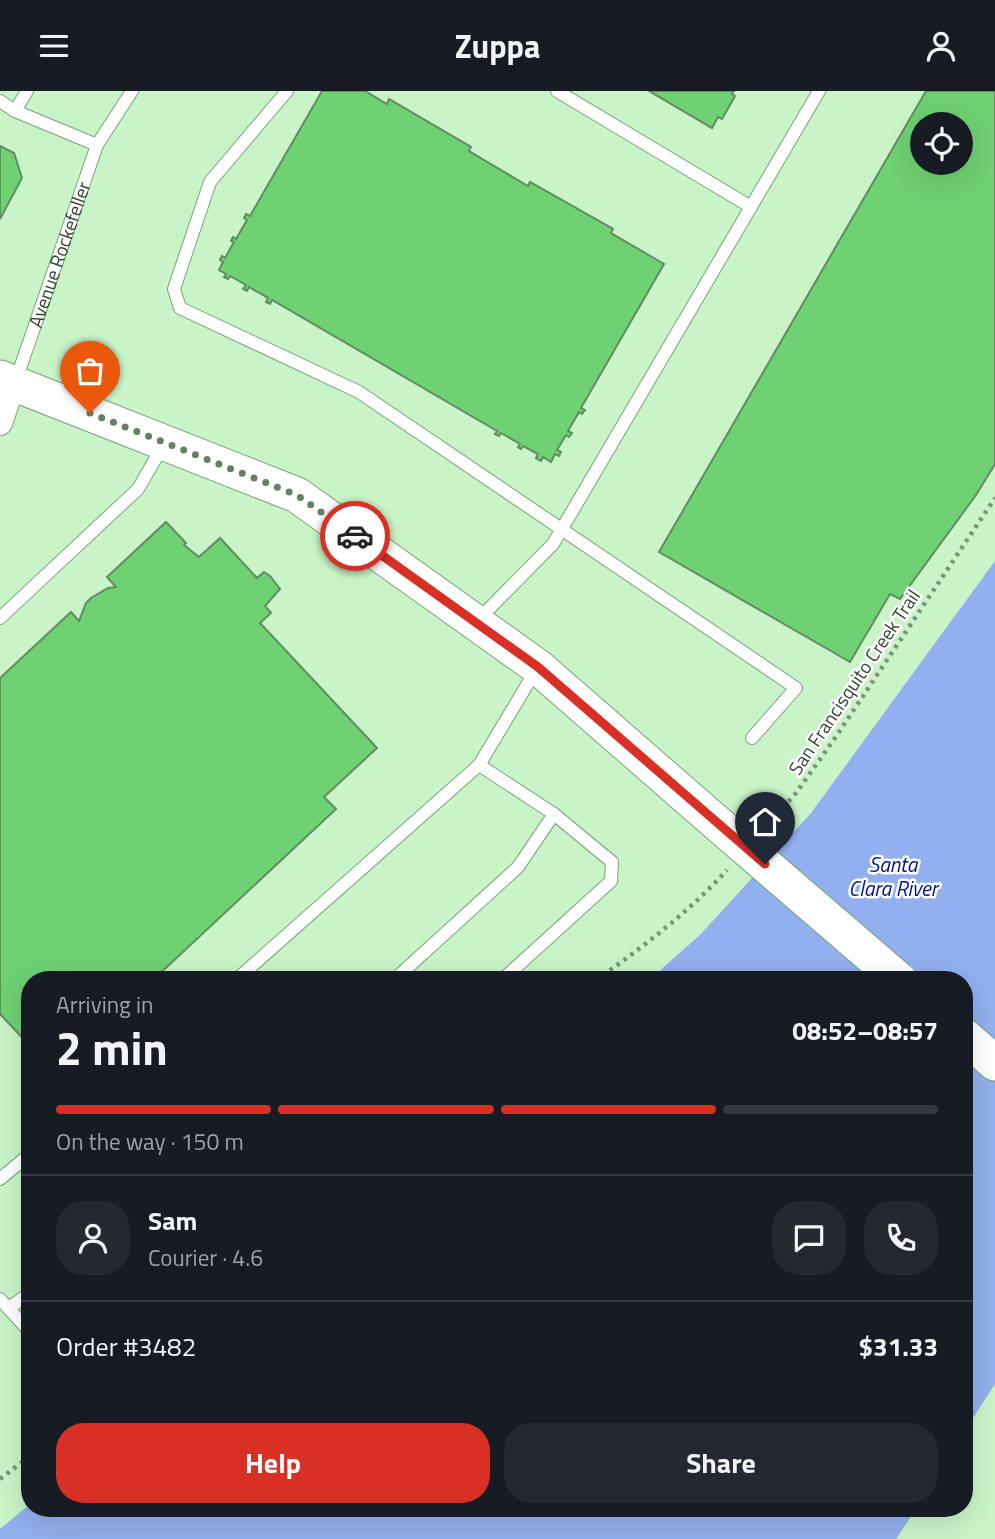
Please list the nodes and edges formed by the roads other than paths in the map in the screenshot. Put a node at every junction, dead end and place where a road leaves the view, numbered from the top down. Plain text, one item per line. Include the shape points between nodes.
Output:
1 (27, 91) edge
2 (132, 91) edge
3 (287, 91) edge
4 (557, 91) edge
5 (819, 91) edge
6 (0, 101) edge
7 (15, 111) junction
8 (97, 145) junction
9 (751, 207) junction
10 (7, 380) edge
11 (0, 423) edge
12 (165, 443) junction
13 (563, 528) junction
14 (0, 618) edge
15 (475, 622) junction
16 (538, 667) junction
17 (752, 739) dead end
18 (478, 765) junction
19 (554, 814) junction
20 (246, 971) edge
21 (404, 971) edge
22 (512, 971) edge
23 (889, 971) edge
24 (973, 1044) edge
25 (995, 1063) edge
26 (21, 1162) edge
27 (0, 1179) edge
28 (21, 1297) edge
29 (4, 1304) edge
30 (21, 1322) edge

1 - 7 lane
2 - 8 lane, Avenue Rockefeller
3 - 13 lane via 210,182 174,289 180,309 359,392
4 - 9 lane
5 - 9 lane
6 - 7 lane
7 - 8 lane
8 - 10 lane, Avenue Rockefeller
9 - 13 lane
10 - 11 street, Avenue Rockefeller
10 - 12 main road
12 - 14 lane via 138,489
12 - 15 main road via 297,495
13 - 15 lane via 553,544
13 - 17 lane via 796,688
15 - 16 main road
16 - 18 lane
16 - 23 main road, bridge
18 - 19 lane
18 - 20 lane
19 - 21 lane via 518,867
19 - 22 lane via 612,862 611,881
24 - 25 main road
26 - 27 lane
28 - 29 lane
29 - 30 lane

